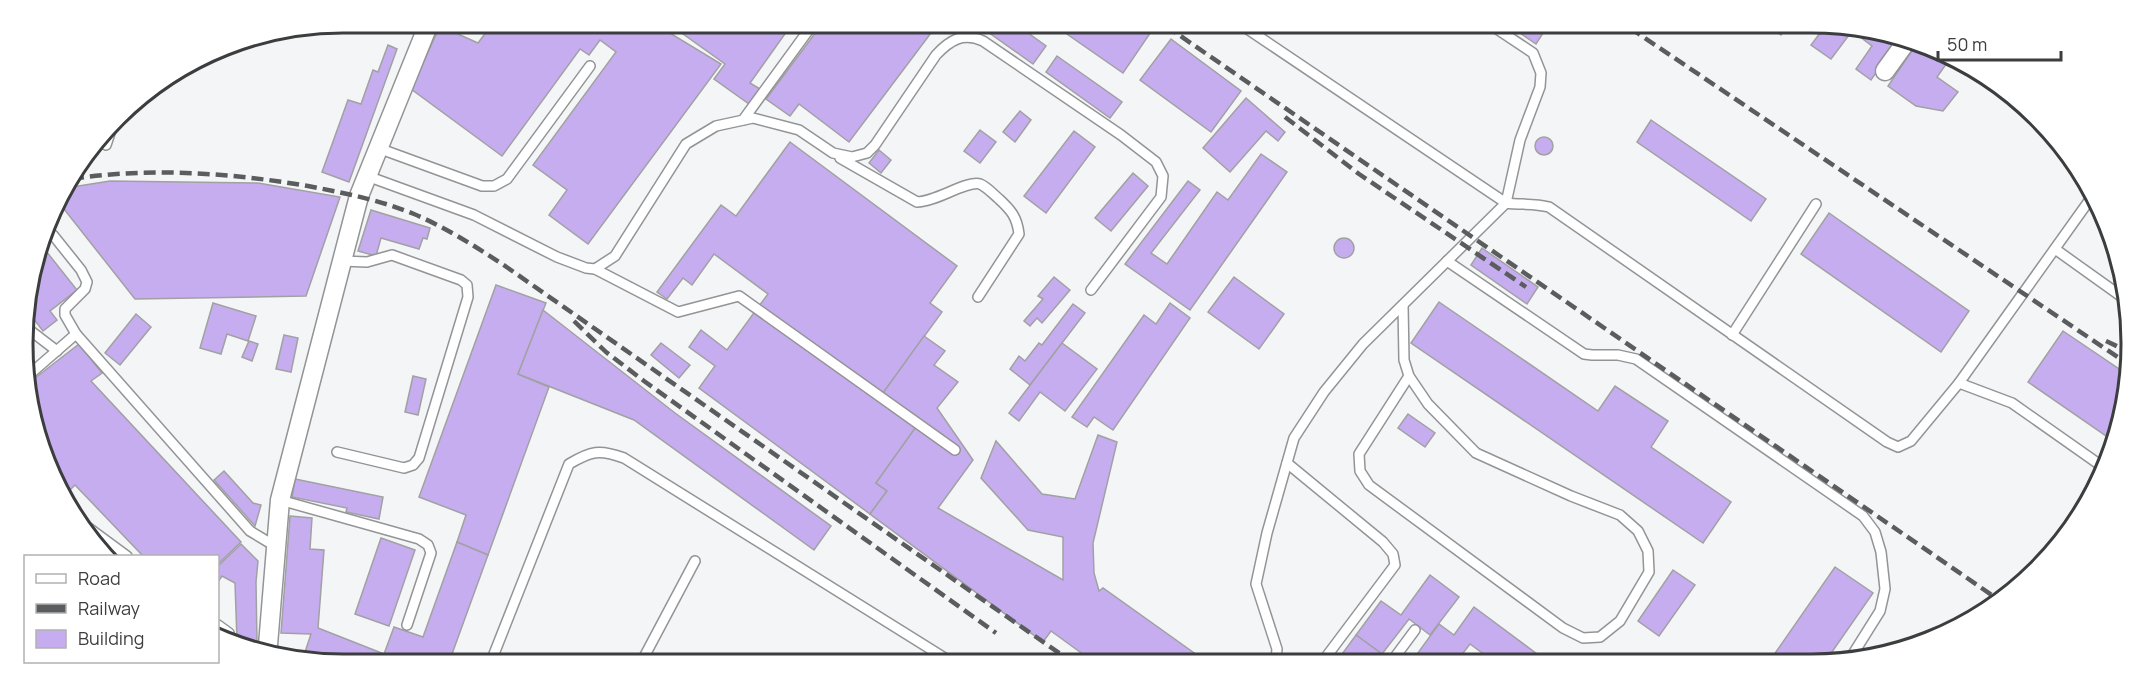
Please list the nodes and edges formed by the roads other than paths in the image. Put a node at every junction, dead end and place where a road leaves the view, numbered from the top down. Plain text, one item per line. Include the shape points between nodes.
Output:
1 (419, 33) edge
2 (806, 33) edge
3 (1252, 33) edge
4 (1503, 33) edge
5 (1902, 47) edge
6 (590, 66) dead end
7 (1885, 71) dead end
8 (743, 120) junction
9 (107, 142) edge
10 (106, 146) dead end
11 (378, 148) junction
12 (833, 153) junction
13 (367, 176) junction
14 (1506, 203) junction
15 (2087, 203) edge
16 (1816, 204) dead end
17 (53, 235) dead end
18 (2055, 249) junction
19 (342, 261) junction
20 (1447, 261) junction
21 (595, 269) junction
22 (1091, 290) dead end
23 (2116, 293) edge
24 (978, 297) dead end
25 (1403, 305) junction
26 (34, 333) edge
27 (76, 334) junction
28 (1732, 335) junction
29 (57, 351) junction
30 (35, 370) edge
31 (1409, 376) junction
32 (1959, 382) junction
33 (955, 450) dead end
34 (337, 452) dead end
35 (1287, 463) junction
36 (2097, 463) edge
37 (280, 500) junction
38 (99, 536) edge
39 (275, 546) junction
40 (126, 555) edge
41 (695, 561) dead end
42 (407, 625) dead end
43 (1415, 630) dead end
44 (268, 644) edge
45 (1855, 650) edge
46 (494, 654) edge
47 (646, 654) edge
48 (938, 654) edge
49 (1277, 654) edge
50 (1328, 654) edge
51 (1397, 654) edge

1 - 11 street
2 - 8 lane
3 - 14 lane
4 - 14 lane via 1533,53 1541,73
5 - 7 street
6 - 11 lane via 507,179 494,186 482,186
8 - 12 lane via 753,118 799,130
8 - 21 lane via 716,126 686,144 615,256
9 - 10 lane
11 - 13 street
12 - 22 lane via 852,158 867,153 948,43 960,37 983,41 1121,135 1156,162 1163,176 1161,197
12 - 24 lane via 917,202 978,183 1013,212 1019,234
13 - 19 street
13 - 21 lane via 474,215 556,257
14 - 20 lane
14 - 28 lane via 1549,207
15 - 18 lane
16 - 28 lane
17 - 27 lane via 87,282 65,309
18 - 23 lane
18 - 32 lane
19 - 34 lane via 367,262 392,255 461,280 467,285 468,297 419,458 404,468
19 - 37 street
20 - 25 lane
20 - 45 lane via 1584,354 1636,359 1863,516 1875,532 1885,589 1880,611
21 - 33 lane via 678,312 739,296
25 - 31 lane via 1404,360
25 - 35 lane via 1363,344 1324,392 1294,438
26 - 29 lane
27 - 29 lane
27 - 39 lane via 250,531
28 - 32 lane via 1898,447 1911,441
29 - 30 lane
31 - 31 lane via 1428,404 1476,453 1620,515 1638,531 1648,551 1649,572 1620,621 1600,637 1583,638 1563,628 1369,485 1360,471 1359,454
32 - 36 lane via 2012,403
35 - 49 lane via 1256,584
35 - 50 lane via 1383,542 1395,565
37 - 39 street
37 - 42 lane via 419,539 428,545 431,553
38 - 40 lane
39 - 44 street
41 - 47 lane
43 - 51 lane
46 - 48 lane via 569,464 587,454 605,451 624,458

